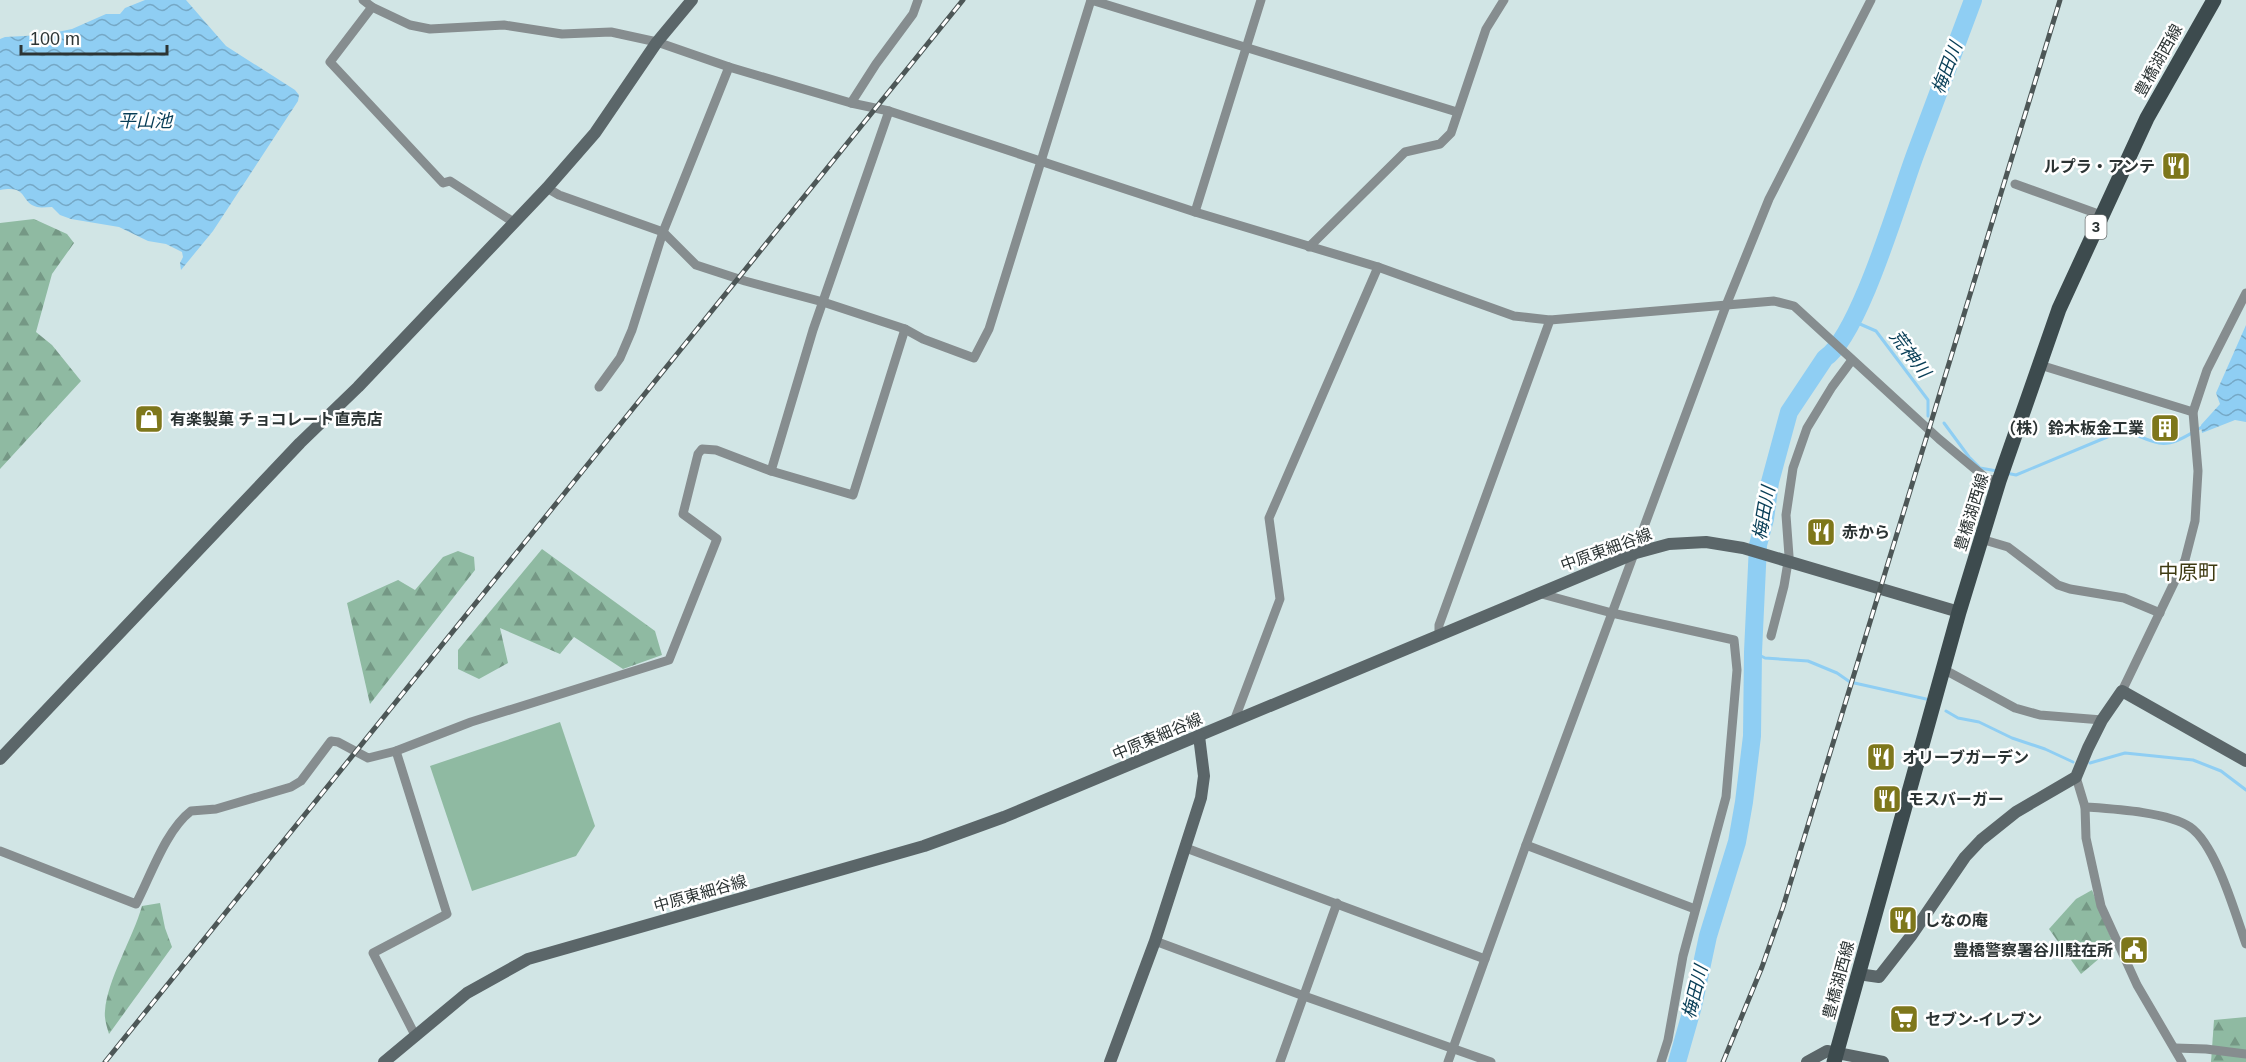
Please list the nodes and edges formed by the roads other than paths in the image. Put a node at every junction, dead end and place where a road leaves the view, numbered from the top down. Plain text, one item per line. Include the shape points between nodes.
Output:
1 (363, 0) edge
2 (692, 0) edge
3 (918, 0) edge
4 (1261, 0) edge
5 (1504, 0) edge
6 (1871, 0) edge
7 (2214, 0) edge
8 (372, 7) junction
9 (657, 42) junction
10 (1246, 47) junction
11 (729, 67) junction
12 (851, 103) junction
13 (889, 111) junction
14 (1457, 112) junction
15 (1041, 161) junction
16 (2015, 184) dead end
17 (547, 188) junction
18 (1195, 212) junction
19 (2101, 215) junction
20 (515, 223) junction
21 (663, 232) junction
22 (1309, 247) junction
23 (1378, 267) junction
24 (2246, 292) edge
25 (823, 302) junction
26 (1728, 303) junction
27 (1550, 320) junction
28 (905, 329) junction
29 (1851, 358) junction
30 (2040, 365) junction
31 (599, 387) dead end
32 (2193, 412) junction
33 (771, 471) junction
34 (2001, 474) junction
35 (1981, 539) junction
36 (1636, 553) junction
37 (1786, 561) junction
38 (1538, 592) junction
39 (1959, 612) junction
40 (1612, 613) junction
41 (2160, 613) junction
42 (1439, 633) junction
43 (1771, 636) dead end
44 (1945, 670) junction
45 (2122, 691) junction
46 (2102, 720) junction
47 (1234, 721) junction
48 (1199, 736) junction
49 (396, 751) junction
50 (0, 759) edge
51 (2246, 761) edge
52 (2076, 777) junction
53 (2085, 807) junction
54 (1526, 845) junction
55 (1186, 848) junction
56 (0, 851) edge
57 (1337, 903) junction
58 (1695, 909) junction
59 (1155, 940) junction
60 (2246, 944) edge
61 (1485, 959) junction
62 (1858, 974) junction
63 (1305, 996) junction
64 (416, 1036) junction
65 (1453, 1048) junction
66 (2175, 1048) junction
67 (2246, 1054) edge
68 (1836, 1057) edge
69 (384, 1062) edge
70 (1110, 1062) edge
71 (1280, 1062) edge
72 (1448, 1062) edge
73 (1491, 1062) edge
74 (1661, 1062) edge
75 (1807, 1062) edge
76 (1883, 1062) edge
77 (2182, 1062) edge

1 - 8 street
2 - 9 street
3 - 12 street via 913,14
4 - 10 street
5 - 14 street via 1486,29
6 - 26 street via 1769,199
7 - 19 main road, 豊橋湖西線 / 3 via 2147,118
8 - 9 street via 410,25 430,29 504,25 562,34 611,32
8 - 20 street via 330,62 443,183 450,181
9 - 11 street
9 - 17 street via 596,133
10 - 14 street
10 - 15 street via 1091,0
10 - 18 street
11 - 12 street
11 - 21 street
12 - 13 street
13 - 15 street
13 - 25 street
14 - 22 street via 1451,133 1440,144 1405,152
15 - 18 street
15 - 28 street via 989,329 974,358
16 - 19 street
17 - 20 street
17 - 21 street
18 - 22 street
19 - 30 main road, 豊橋湖西線 / 3 via 2059,309
20 - 50 street
21 - 25 street via 696,265
21 - 31 street via 632,330 620,358
22 - 23 street
23 - 27 street via 1506,313
23 - 47 street via 1269,518 1280,599
24 - 32 street via 2207,370
25 - 28 street
25 - 33 street
26 - 27 street
26 - 29 street via 1774,301 1794,306
26 - 36 street
27 - 42 street
28 - 33 street via 853,495
29 - 34 street via 1987,479
29 - 37 street via 1807,428 1793,468 1786,515
30 - 32 street
30 - 34 main road, 豊橋湖西線 / 3
32 - 41 street via 2198,471 2194,521 2185,560
33 - 49 street via 716,450 702,448 698,454 683,514 717,539 669,660 471,722
34 - 35 main road, 豊橋湖西線 / 3
35 - 39 main road, 豊橋湖西線 / 3
35 - 41 street via 2008,547 2058,585 2124,598
36 - 37 street, 中原東細谷線 via 1669,544 1706,542
36 - 38 street, 中原東細谷線
36 - 40 street
37 - 39 street, 中原東細谷線
37 - 43 street
38 - 40 street
38 - 42 street, 中原東細谷線
39 - 44 main road, 豊橋湖西線 / 3
40 - 54 street
40 - 58 street via 1734,640 1737,670 1726,797
41 - 45 street
42 - 47 street, 中原東細谷線
44 - 46 street via 2015,708 2040,715
44 - 62 main road, 豊橋湖西線 / 3
45 - 46 street
45 - 51 street
46 - 52 street
47 - 48 street, 中原東細谷線
48 - 55 street via 1204,776
48 - 64 street, 中原東細谷線 via 924,846 528,959 467,993
49 - 56 street via 368,758 331,741 301,781 291,787 216,809 190,811 174,828 136,904
49 - 64 street via 447,914 373,952
52 - 53 street
52 - 62 street via 2016,812 1981,840 1879,977
53 - 60 street via 2175,819 2191,828 2207,845
53 - 66 street via 2086,838 2101,906 2138,985
54 - 58 street
54 - 61 street
55 - 57 street
55 - 59 street
57 - 61 street
57 - 63 street
58 - 74 street
59 - 63 street
59 - 70 street
61 - 65 street
62 - 68 main road, 豊橋湖西線 / 3
63 - 65 street
63 - 71 street
64 - 69 street, 中原東細谷線
65 - 72 street
65 - 73 street
66 - 67 street
66 - 77 street
68 - 75 street via 1827,1051
68 - 76 street

